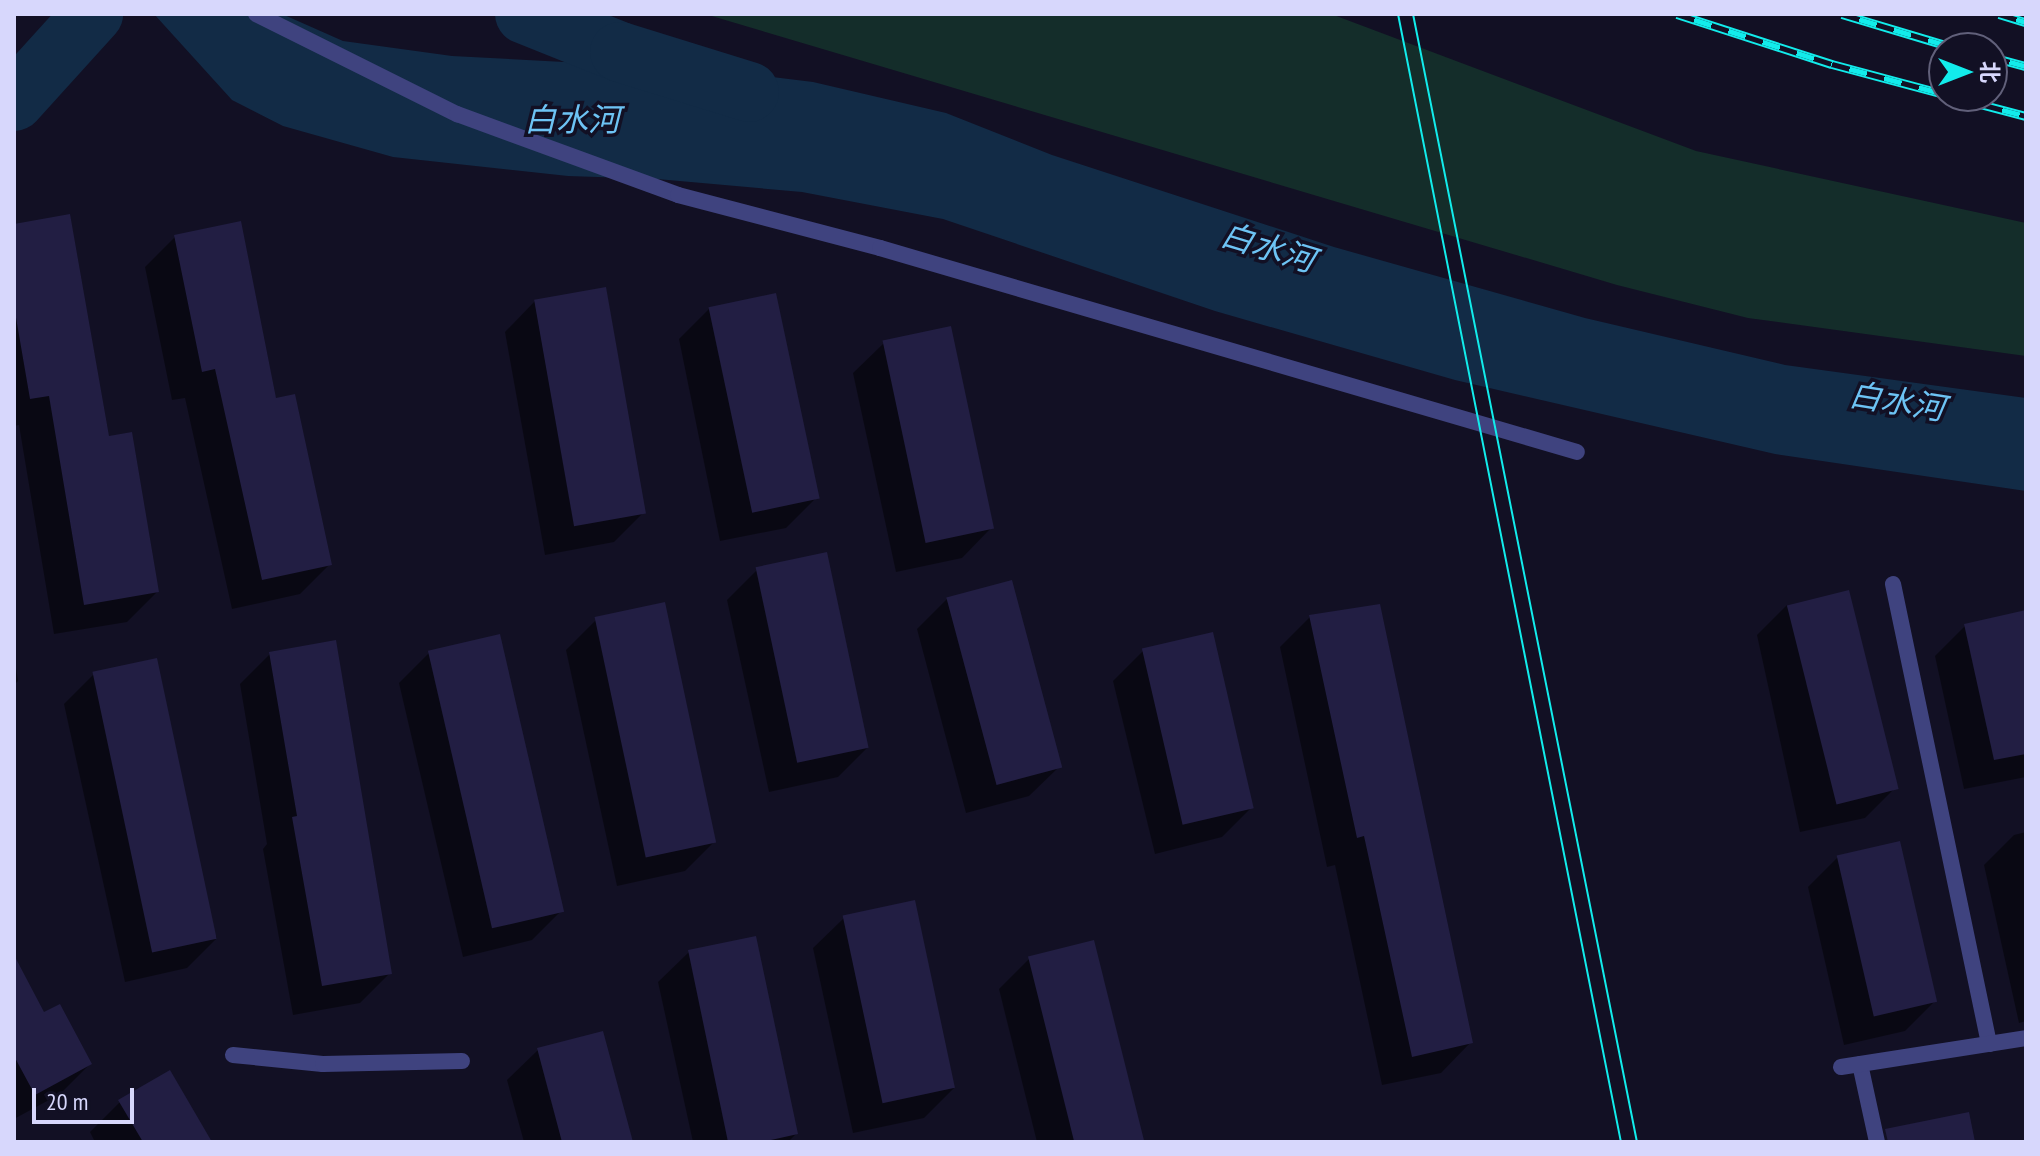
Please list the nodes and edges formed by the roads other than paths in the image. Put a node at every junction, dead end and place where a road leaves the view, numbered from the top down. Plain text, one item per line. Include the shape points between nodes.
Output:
1 (256, 14) edge
2 (1577, 452) dead end
3 (1893, 584) dead end
4 (2026, 1038) edge
5 (1989, 1044) junction
6 (233, 1055) dead end
7 (462, 1061) dead end
8 (1860, 1064) junction
9 (1841, 1067) dead end
10 (1877, 1142) edge

1 - 2 street via 457,114 678,195 880,248
3 - 5 street
4 - 5 street
5 - 8 street
6 - 7 street via 323,1064
8 - 9 street
8 - 10 street

